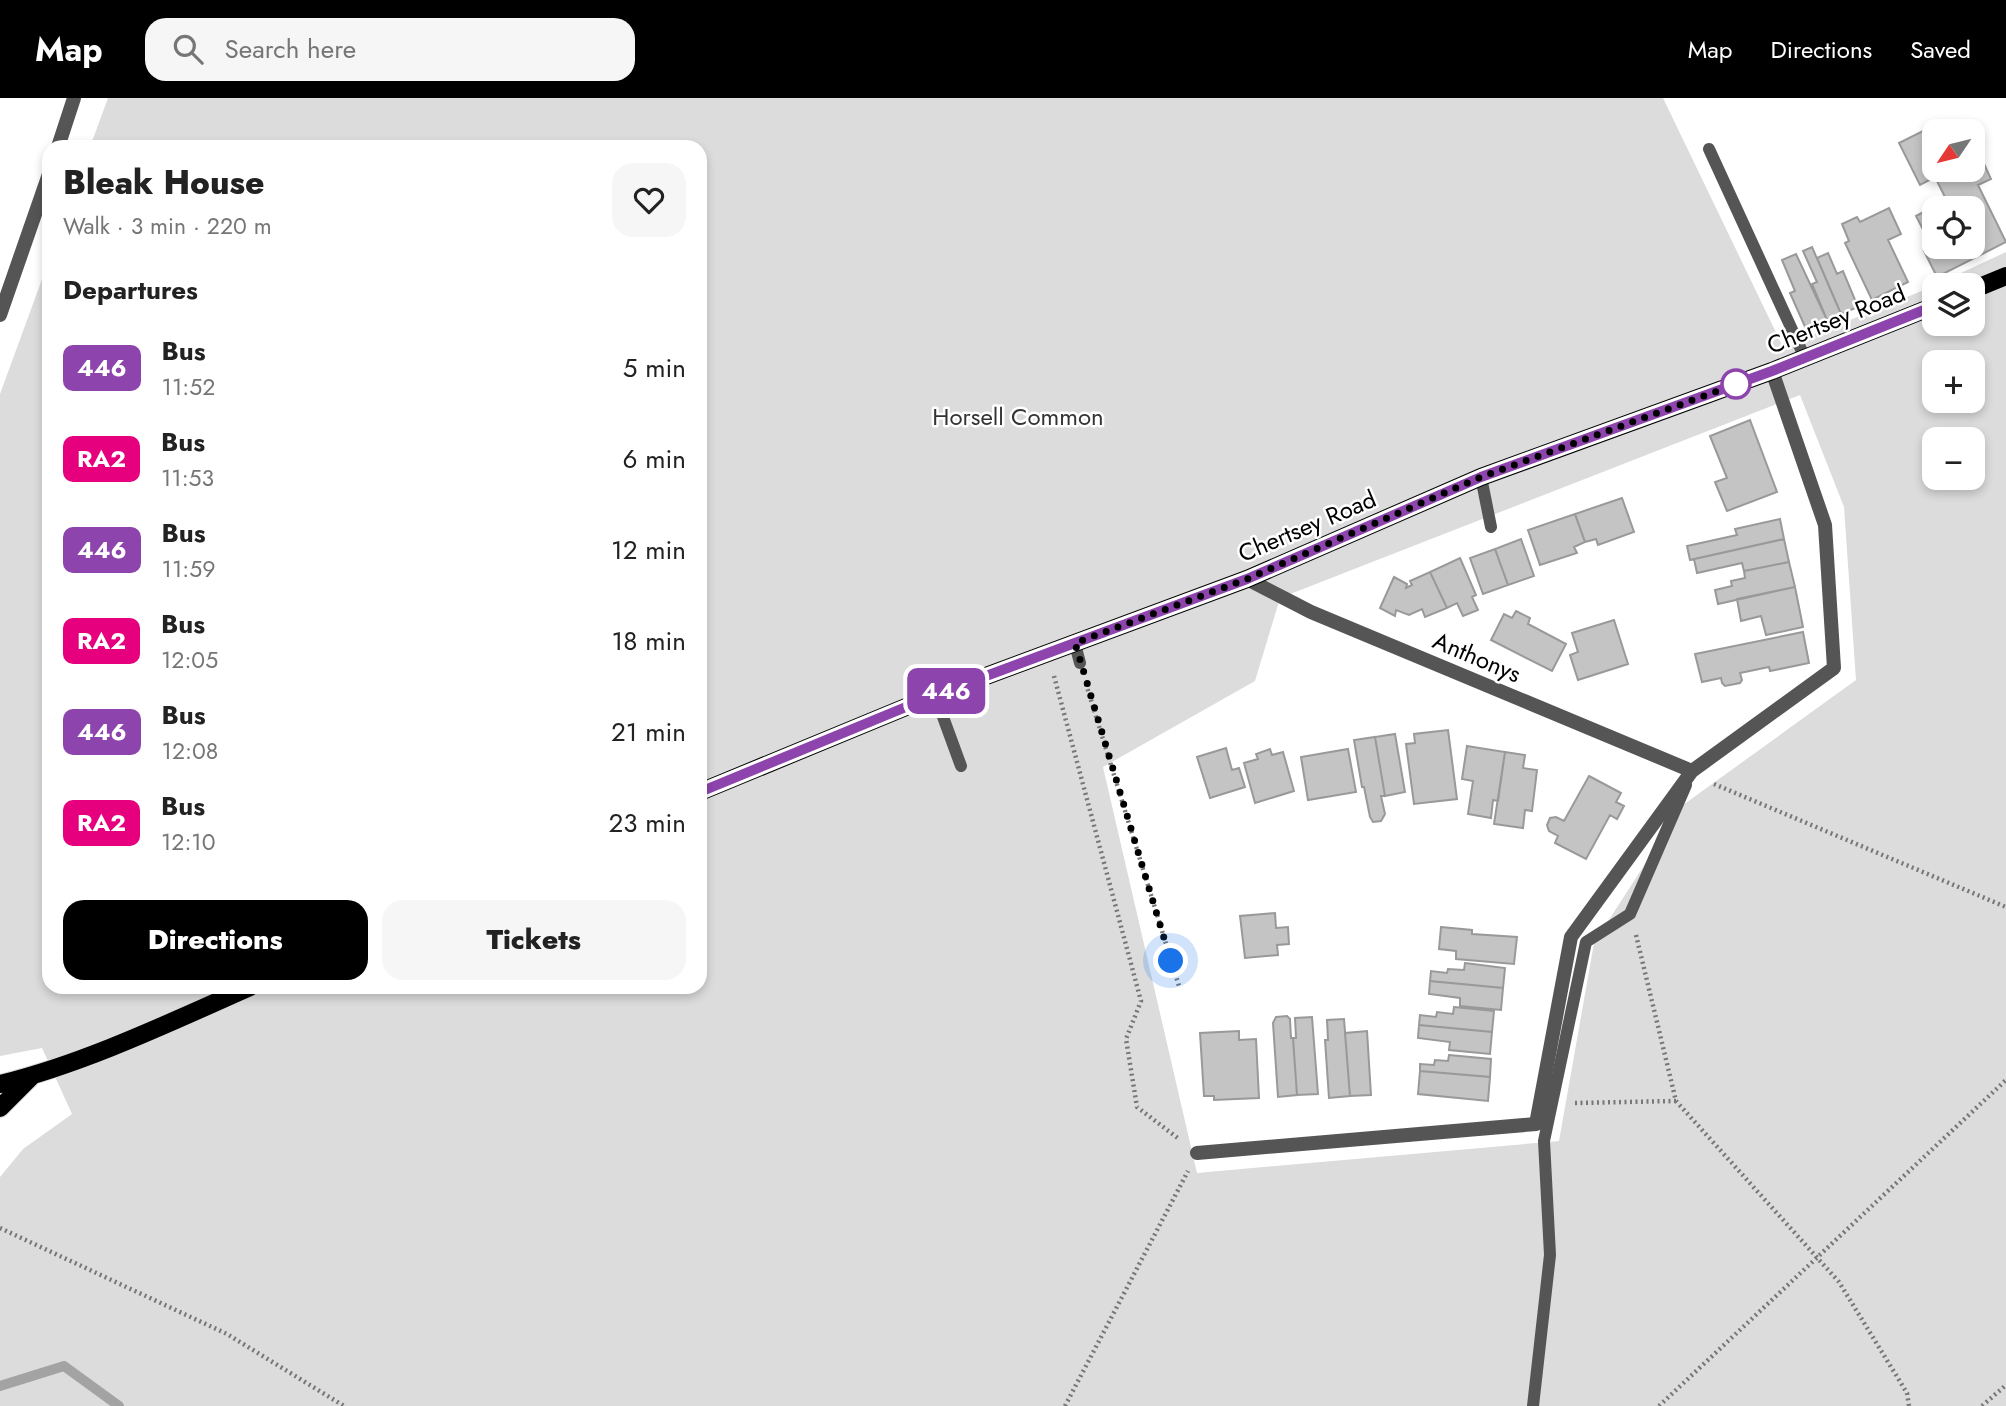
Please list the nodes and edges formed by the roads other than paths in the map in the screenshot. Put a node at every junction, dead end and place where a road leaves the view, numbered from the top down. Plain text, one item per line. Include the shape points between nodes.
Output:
1 (74, 98) edge
2 (60, 140) edge
3 (1709, 149) dead end
4 (42, 194) edge
5 (2006, 276) edge
6 (1985, 285) edge
7 (1922, 311) edge
8 (0, 314) edge
9 (1805, 358) junction
10 (1772, 371) junction
11 (1481, 477) junction
12 (1491, 527) dead end
13 (1247, 579) junction
14 (1075, 643) junction
15 (1080, 663) road end
16 (935, 695) junction
17 (961, 766) dead end
18 (1692, 771) junction
19 (707, 789) edge
20 (234, 994) edge
21 (31, 1077) junction
22 (0, 1084) edge
23 (0, 1108) edge
24 (1197, 1153) road end
25 (1533, 1406) edge

1 - 2 street
3 - 9 lane
4 - 8 street
5 - 6 main road
7 - 9 main road, Chertsey Road
9 - 10 main road, Chertsey Road
10 - 11 main road, Chertsey Road
10 - 18 street via 1825,525 1834,668
11 - 12 lane
11 - 13 main road, Chertsey Road
13 - 14 main road, Chertsey Road
13 - 18 street, Anthonys via 1311,612
14 - 15 lane
14 - 16 main road, Chertsey Road
16 - 17 lane
16 - 19 main road, Chertsey Road
18 - 24 street via 1571,937 1536,1124
18 - 25 lane via 1630,914 1586,942 1544,1141 1550,1255
20 - 21 main road
21 - 22 main road
21 - 23 main road

